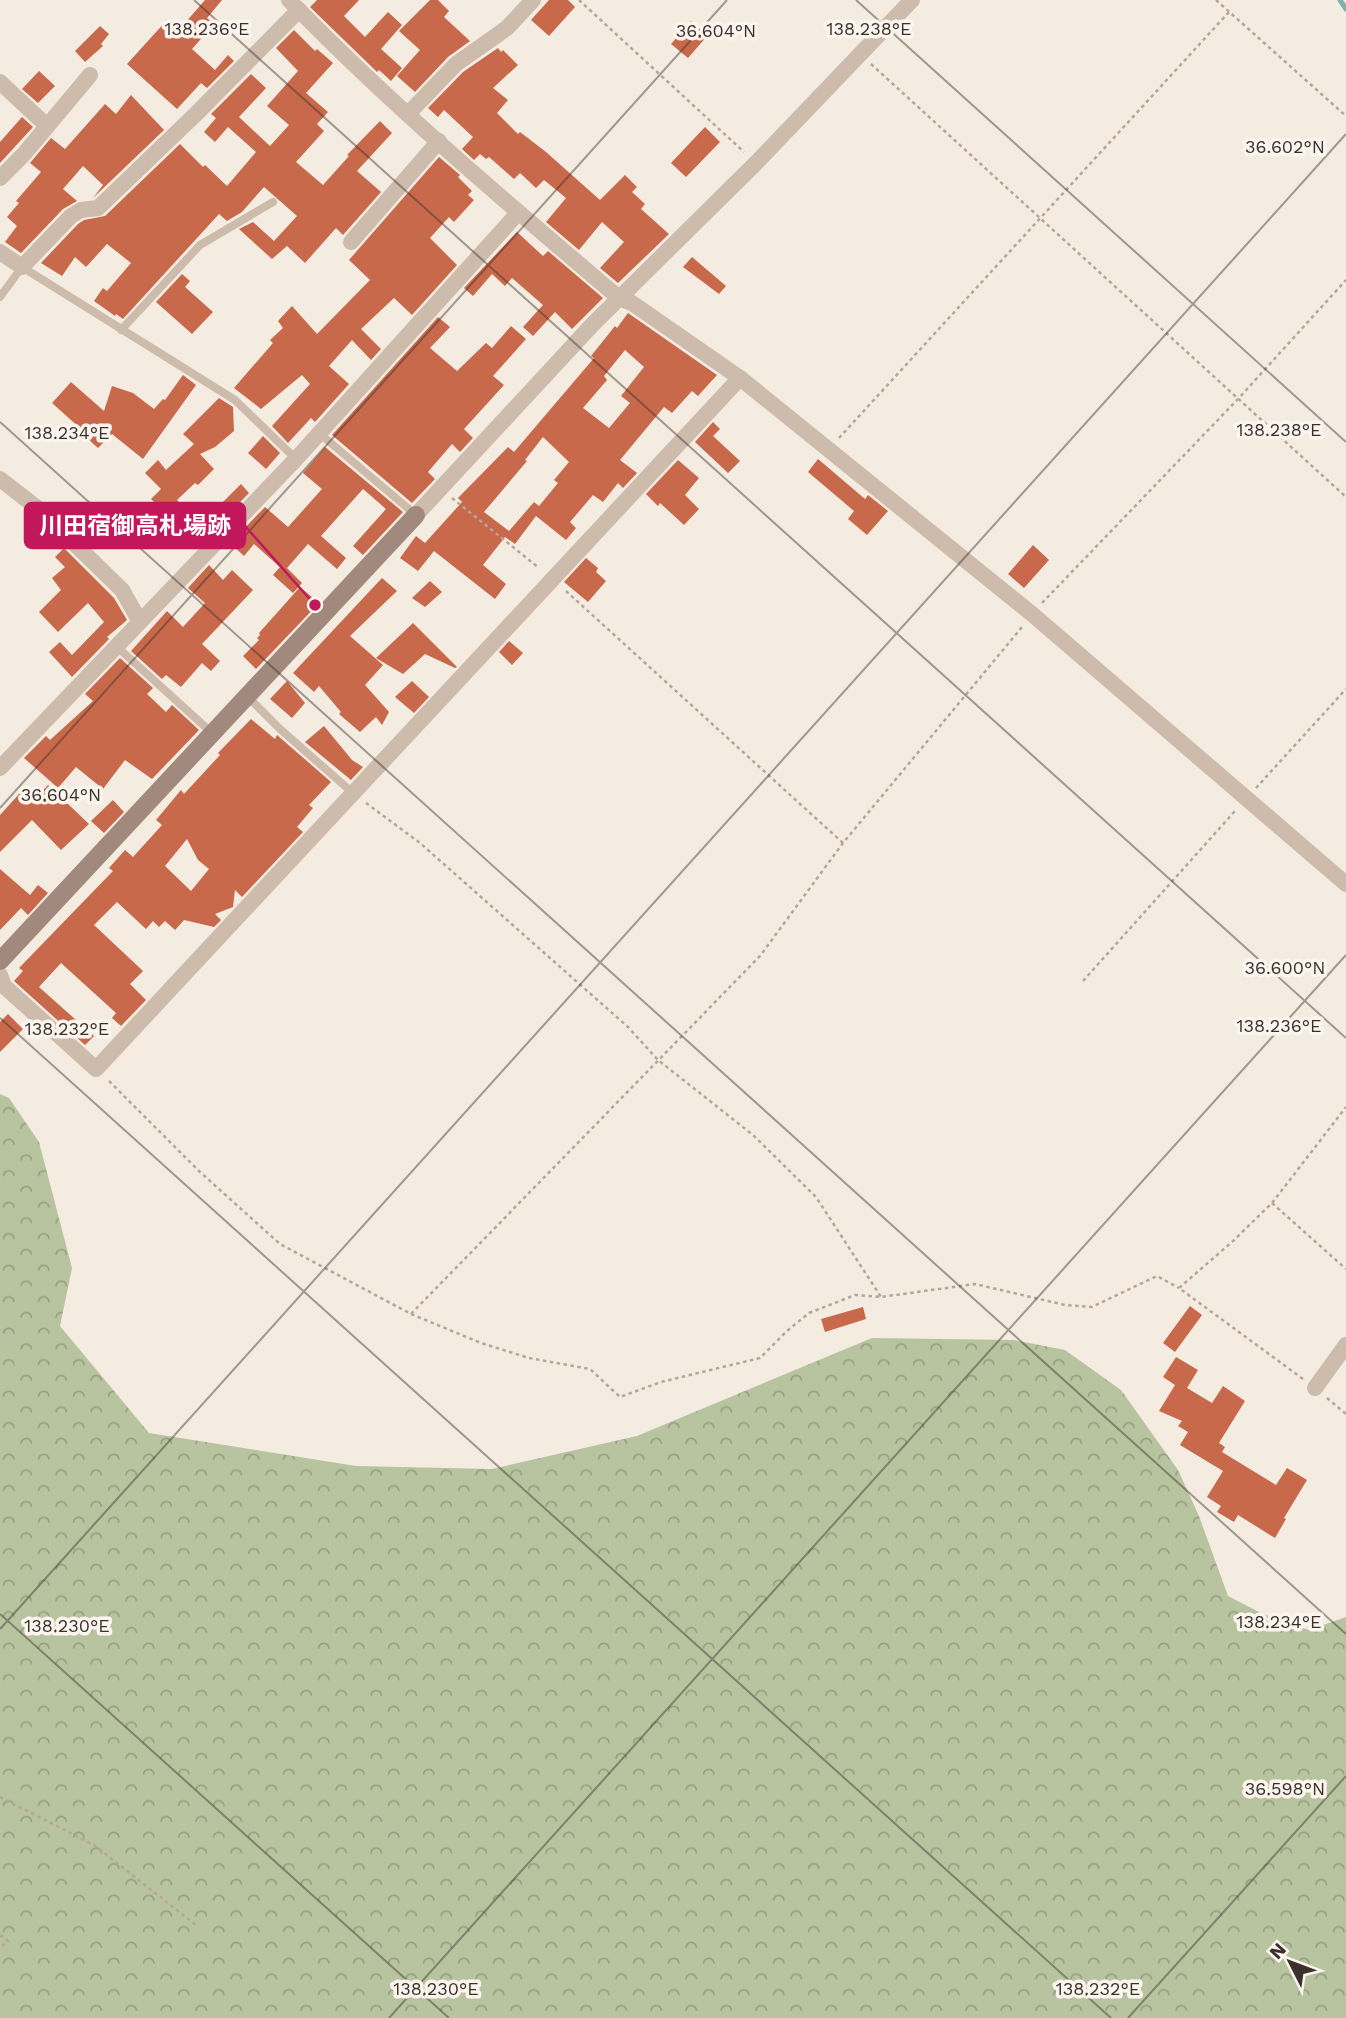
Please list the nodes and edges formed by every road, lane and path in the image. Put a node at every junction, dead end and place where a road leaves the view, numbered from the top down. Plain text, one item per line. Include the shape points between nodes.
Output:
1 (533, 0) edge
2 (579, 0) edge
3 (912, 0) edge
4 (1216, 0) edge
5 (294, 5) edge
6 (1229, 12) junction
7 (861, 54) junction
8 (90, 75) dead end
9 (0, 82) edge
10 (408, 114) junction
11 (1346, 116) edge
12 (46, 125) junction
13 (439, 141) junction
14 (756, 163) junction
15 (0, 178) edge
16 (273, 202) dead end
17 (518, 213) junction
18 (1039, 217) junction
19 (351, 242) dead end
20 (0, 252) edge
21 (22, 267) junction
22 (1346, 280) edge
23 (0, 297) edge
24 (619, 298) junction
25 (121, 330) junction
26 (740, 379) junction
27 (1238, 399) junction
28 (319, 433) junction
29 (827, 451) junction
30 (296, 458) junction
31 (0, 479) edge
32 (440, 488) junction
33 (1346, 497) edge
34 (416, 515) junction
35 (553, 579) junction
36 (1032, 614) junction
37 (139, 620) junction
38 (116, 645) junction
39 (1346, 689) edge
40 (247, 696) junction
41 (212, 733) junction
42 (0, 768) edge
43 (353, 793) junction
44 (1246, 799) junction
45 (843, 843) junction
46 (1346, 884) edge
47 (0, 961) edge
48 (0, 975) edge
49 (1083, 981) dead end
50 (658, 1060) junction
51 (96, 1069) junction
52 (1346, 1107) edge
53 (1272, 1203) junction
54 (1346, 1269) edge
55 (1179, 1288) junction
56 (881, 1297) junction
57 (411, 1314) junction
58 (1346, 1345) edge
59 (1315, 1388) junction
60 (1346, 1414) edge
61 (0, 1797) edge
62 (197, 1926) dead end
63 (0, 1935) edge
64 (0, 1948) edge

1 - 10 street via 507,28 456,64
2 - 14 path
3 - 7 street
4 - 6 path
5 - 10 street
5 - 21 street via 198,112 97,208 71,216
6 - 11 path
6 - 18 path
7 - 14 street
7 - 18 path
8 - 12 street
9 - 12 street
10 - 13 street
12 - 15 street
13 - 17 street
13 - 19 street
14 - 24 street
16 - 25 lane via 200,245
17 - 24 street
17 - 28 street
18 - 27 path
18 - 29 path
20 - 21 street
21 - 23 lane
21 - 25 lane
22 - 27 path
24 - 26 street
24 - 32 street
25 - 30 lane via 235,400
26 - 29 street
26 - 35 street
27 - 33 path
27 - 36 path
28 - 30 street
28 - 34 lane
29 - 36 street
30 - 37 street
31 - 37 street via 40,510 122,590
32 - 34 street
32 - 35 path
34 - 40 street
35 - 43 street
35 - 45 path
36 - 44 street
36 - 45 path
37 - 38 street
38 - 41 lane
38 - 42 street
39 - 44 path
40 - 41 street
40 - 43 lane
41 - 47 street
43 - 50 path via 430,852 628,1027
43 - 51 street
44 - 46 street
44 - 49 path
45 - 50 path via 760,956
48 - 51 street via 4,986
50 - 56 path via 753,1135 816,1197
50 - 57 path
51 - 57 path via 280,1244
52 - 53 path
53 - 54 path
53 - 55 path
55 - 56 path via 1157,1276 1092,1307 1065,1306 975,1284
55 - 59 path
56 - 57 path via 855,1295 809,1313 761,1358 661,1381 620,1397 590,1369 529,1359
58 - 59 street
59 - 60 path
61 - 62 path via 94,1844
63 - 64 path via 8,1941

